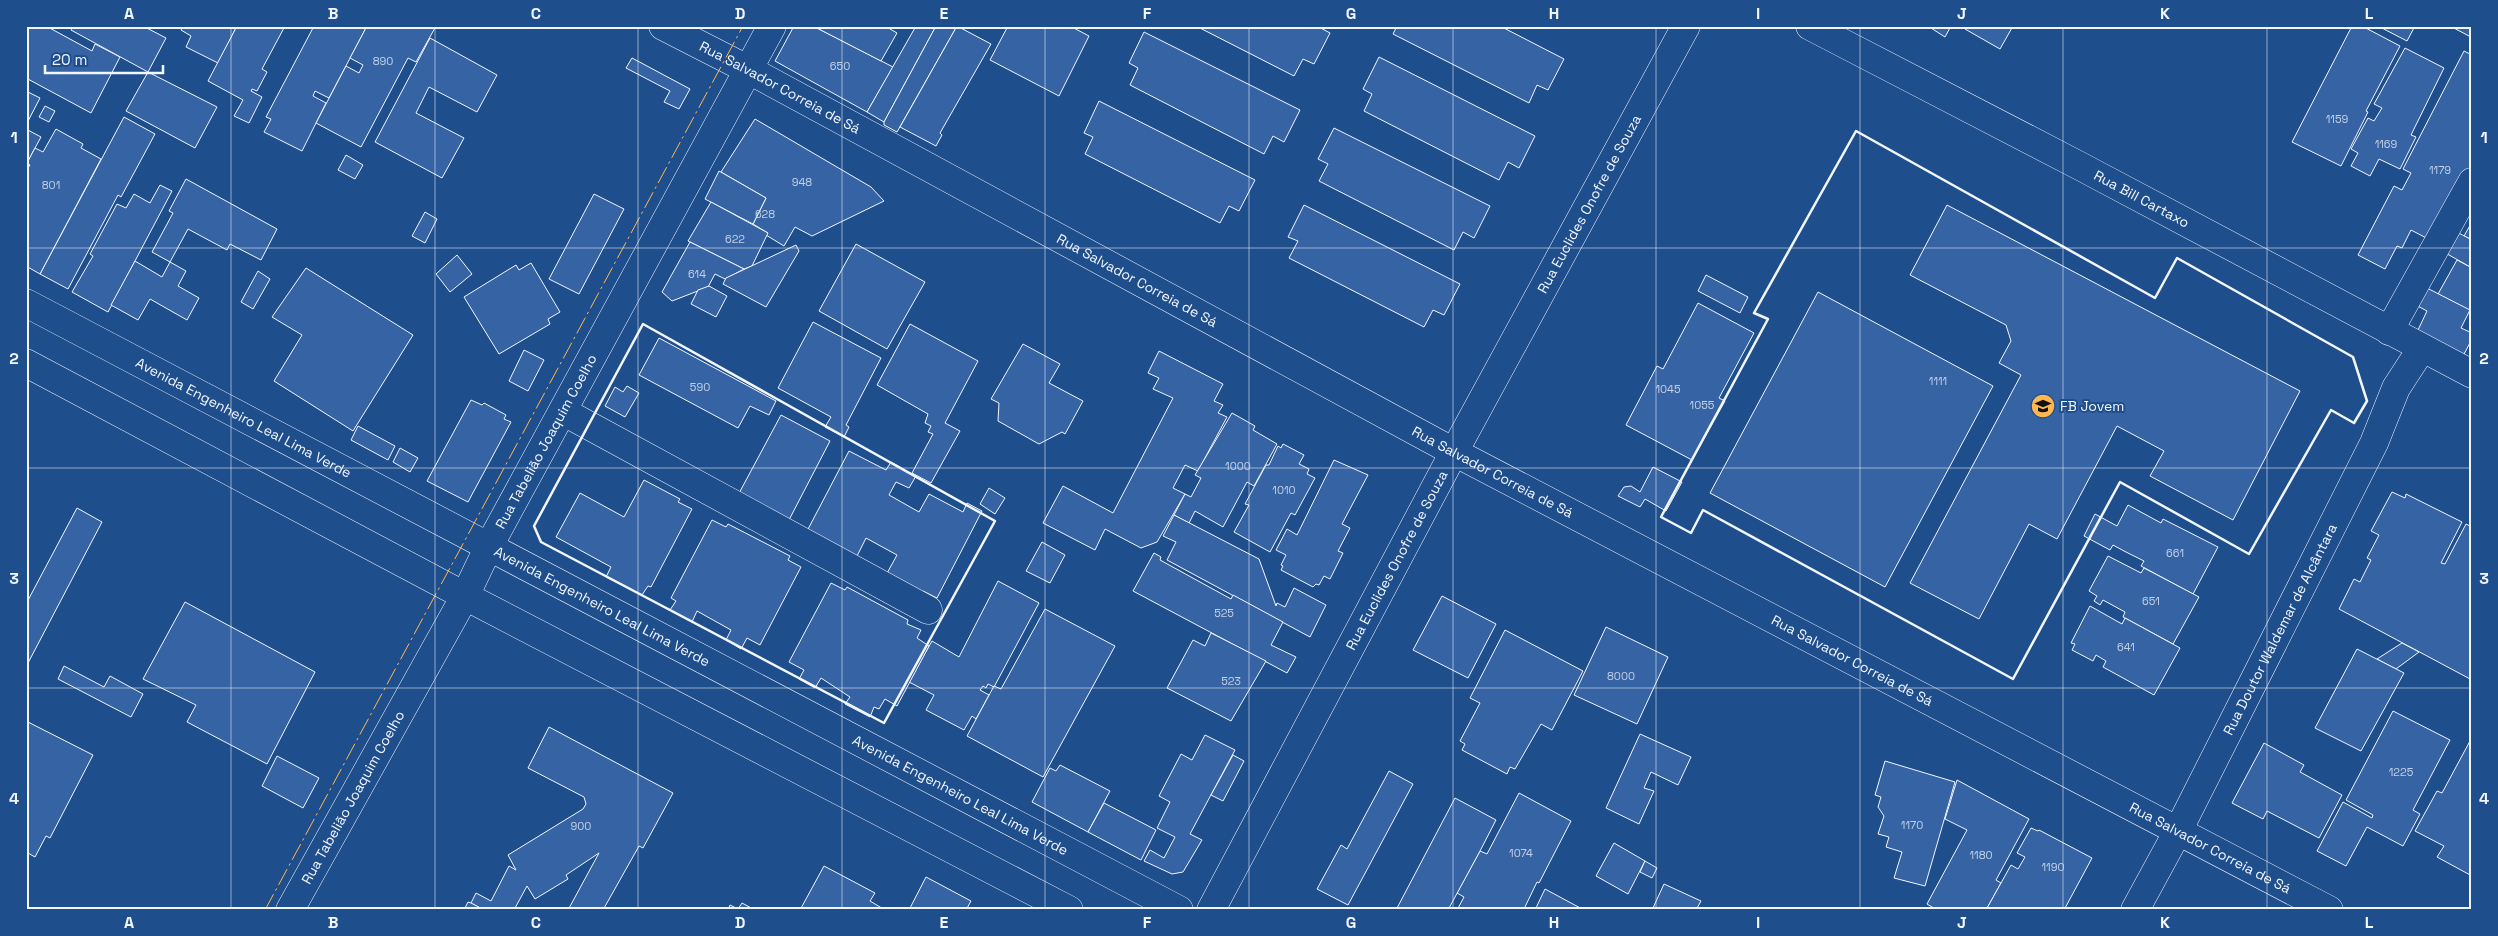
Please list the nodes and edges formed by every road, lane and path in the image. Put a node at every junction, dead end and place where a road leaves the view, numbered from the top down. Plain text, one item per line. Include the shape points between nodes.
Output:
1 (663, 26) edge
2 (772, 26) edge
3 (1686, 26) edge
4 (1810, 26) edge
5 (749, 70) junction
6 (2472, 182) edge
7 (26, 304) edge
8 (2390, 331) junction
9 (2422, 348) junction
10 (26, 363) edge
11 (2472, 374) edge
12 (564, 412) junction
13 (1454, 452) junction
14 (489, 546) junction
15 (465, 596) junction
16 (928, 610) dead end
17 (2178, 831) junction
18 (290, 910) edge
19 (1069, 910) edge
20 (1179, 910) edge
21 (1211, 910) edge
22 (2135, 910) edge
23 (2329, 910) edge

1 - 5 street, Rua Salvador Correia de Sá
2 - 5 street, Rua Tabelião Joaquim Coelho
3 - 13 street, Rua Euclides Onofre de Souza
4 - 8 street, Rua Bill Cartaxo
5 - 12 street, Rua Tabelião Joaquim Coelho
5 - 13 street, Rua Salvador Correia de Sá
6 - 8 street
7 - 14 street, Avenida Engenheiro Leal Lima Verde
8 - 9 street, Rua Bill Cartaxo
9 - 11 street, Rua Bill Cartaxo
9 - 17 street, Rua Doutor Waldemar de Alcântara via 2396,388 2374,442
10 - 15 street
12 - 14 street, Rua Tabelião Joaquim Coelho
12 - 16 street
13 - 17 street, Rua Salvador Correia de Sá
13 - 21 street, Rua Euclides Onofre de Souza
14 - 15 street, Rua Tabelião Joaquim Coelho
14 - 20 street, Avenida Engenheiro Leal Lima Verde
15 - 18 street, Rua Tabelião Joaquim Coelho
15 - 19 street
17 - 22 street, Rua Doutor Waldemar de Alcântara
17 - 23 street, Rua Salvador Correia de Sá

